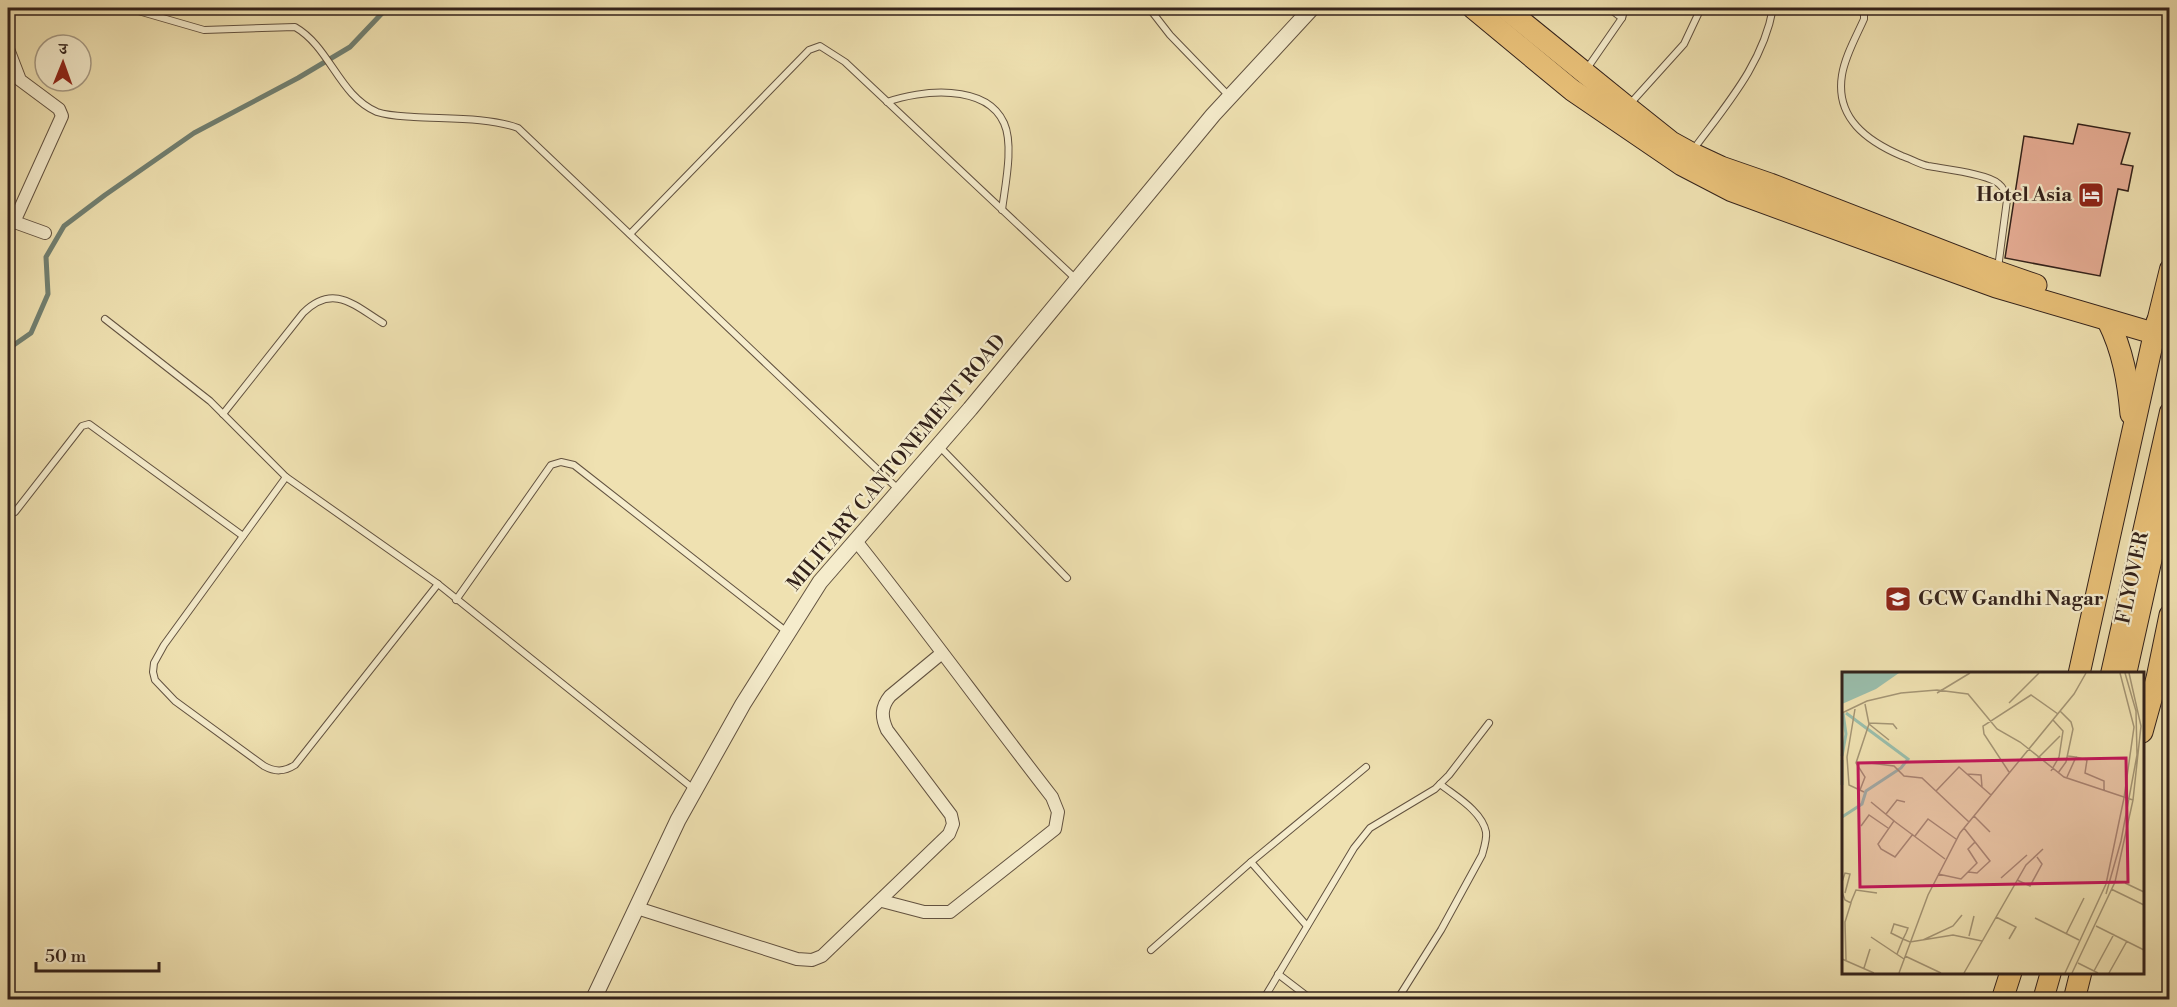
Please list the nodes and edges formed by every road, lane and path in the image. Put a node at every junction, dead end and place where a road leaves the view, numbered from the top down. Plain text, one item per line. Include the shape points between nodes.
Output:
1 (128, 8) edge
2 (1149, 8) edge
3 (1312, 8) edge
4 (1473, 8) edge
5 (1505, 8) edge
6 (1610, 8) edge
7 (1625, 8) edge
8 (1701, 8) edge
9 (1773, 8) edge
10 (1858, 8) edge
11 (1622, 18) junction
12 (8, 49) edge
13 (1578, 82) junction
14 (1230, 96) junction
15 (887, 102) junction
16 (1621, 113) junction
17 (1687, 159) junction
18 (1002, 210) junction
19 (11, 220) edge
20 (45, 233) dead end
21 (630, 234) junction
22 (2169, 269) edge
23 (1998, 272) junction
24 (1077, 280) junction
25 (105, 320) dead end
26 (2108, 321) junction
27 (383, 323) dead end
28 (2163, 330) edge
29 (2169, 412) edge
30 (223, 414) junction
31 (2132, 436) junction
32 (938, 446) junction
33 (286, 477) junction
34 (2169, 477) edge
35 (900, 490) junction
36 (15, 512) dead end
37 (243, 536) junction
38 (856, 541) junction
39 (1067, 578) dead end
40 (438, 584) junction
41 (456, 600) junction
42 (2169, 615) edge
43 (788, 633) junction
44 (942, 653) junction
45 (2079, 672) edge
46 (2111, 672) edge
47 (2126, 672) edge
48 (1489, 723) dead end
49 (2144, 725) edge
50 (1366, 767) dead end
51 (1440, 784) junction
52 (695, 790) junction
53 (1251, 862) junction
54 (882, 901) junction
55 (637, 908) junction
56 (1307, 926) junction
57 (1151, 950) dead end
58 (1278, 974) junction
59 (2010, 974) edge
60 (2049, 974) edge
61 (2080, 974) edge
62 (593, 999) edge
63 (1263, 999) edge
64 (1312, 999) edge
65 (1397, 999) edge
66 (2002, 999) edge
67 (2043, 999) edge
68 (2074, 999) edge

1 - 21 lane via 204,30 295,27 319,48 340,79 364,104 377,111 392,116 471,120 518,128
2 - 14 lane
3 - 14 street, MILITARY CANTONEMENT ROAD
4 - 13 highway
5 - 13 highway
6 - 11 lane
7 - 11 lane
8 - 16 lane via 1684,44
9 - 17 lane via 1769,28 1747,77
10 - 23 lane via 1864,19 1842,75 1841,96 1846,112 1854,126 1891,151 1926,165 1999,183 2007,200
11 - 13 lane
12 - 19 street via 20,80 59,109 62,116
13 - 16 highway
14 - 24 street, MILITARY CANTONEMENT ROAD
15 - 18 lane
15 - 18 lane via 906,95 946,92 977,99 997,112 1008,137
15 - 21 lane via 845,62 824,47 813,48
16 - 17 highway
17 - 23 highway via 1770,184
17 - 26 highway via 1732,191 1782,211 1996,287
18 - 24 lane
19 - 20 street
21 - 35 lane
22 - 28 main road
23 - 28 highway
24 - 32 street, MILITARY CANTONEMENT ROAD
25 - 30 lane
26 - 28 highway
26 - 31 highway via 2124,363
27 - 30 lane via 345,300 330,297 316,302
28 - 31 highway
29 - 46 main road, FLYOVER
30 - 33 lane
31 - 45 highway
32 - 35 street, MILITARY CANTONEMENT ROAD
32 - 39 lane
33 - 37 lane
33 - 40 lane
34 - 47 main road, FLYOVER
35 - 38 street, MILITARY CANTONEMENT ROAD
36 - 37 lane via 82,426 89,424
37 - 40 lane via 164,645 153,672 155,680 176,701 275,771 295,765
38 - 43 street, MILITARY CANTONEMENT ROAD via 820,582
38 - 44 street
40 - 41 lane
41 - 43 lane via 551,465 561,462 574,465
41 - 52 lane
42 - 49 highway
43 - 52 street, MILITARY CANTONEMENT ROAD
44 - 54 street via 890,696 882,712 887,730 951,815 953,824 949,834
44 - 54 street via 1052,797 1058,812 1057,824 950,912 924,912
48 - 51 lane
50 - 53 lane
51 - 56 lane via 1370,828
51 - 65 lane via 1482,822 1485,845 1441,930
52 - 55 street, MILITARY CANTONEMENT ROAD
53 - 56 lane
53 - 57 lane
54 - 55 street via 822,956 807,961
55 - 62 street, MILITARY CANTONEMENT ROAD
56 - 58 lane
58 - 63 lane
58 - 64 lane
59 - 66 highway
60 - 67 main road
61 - 68 highway

